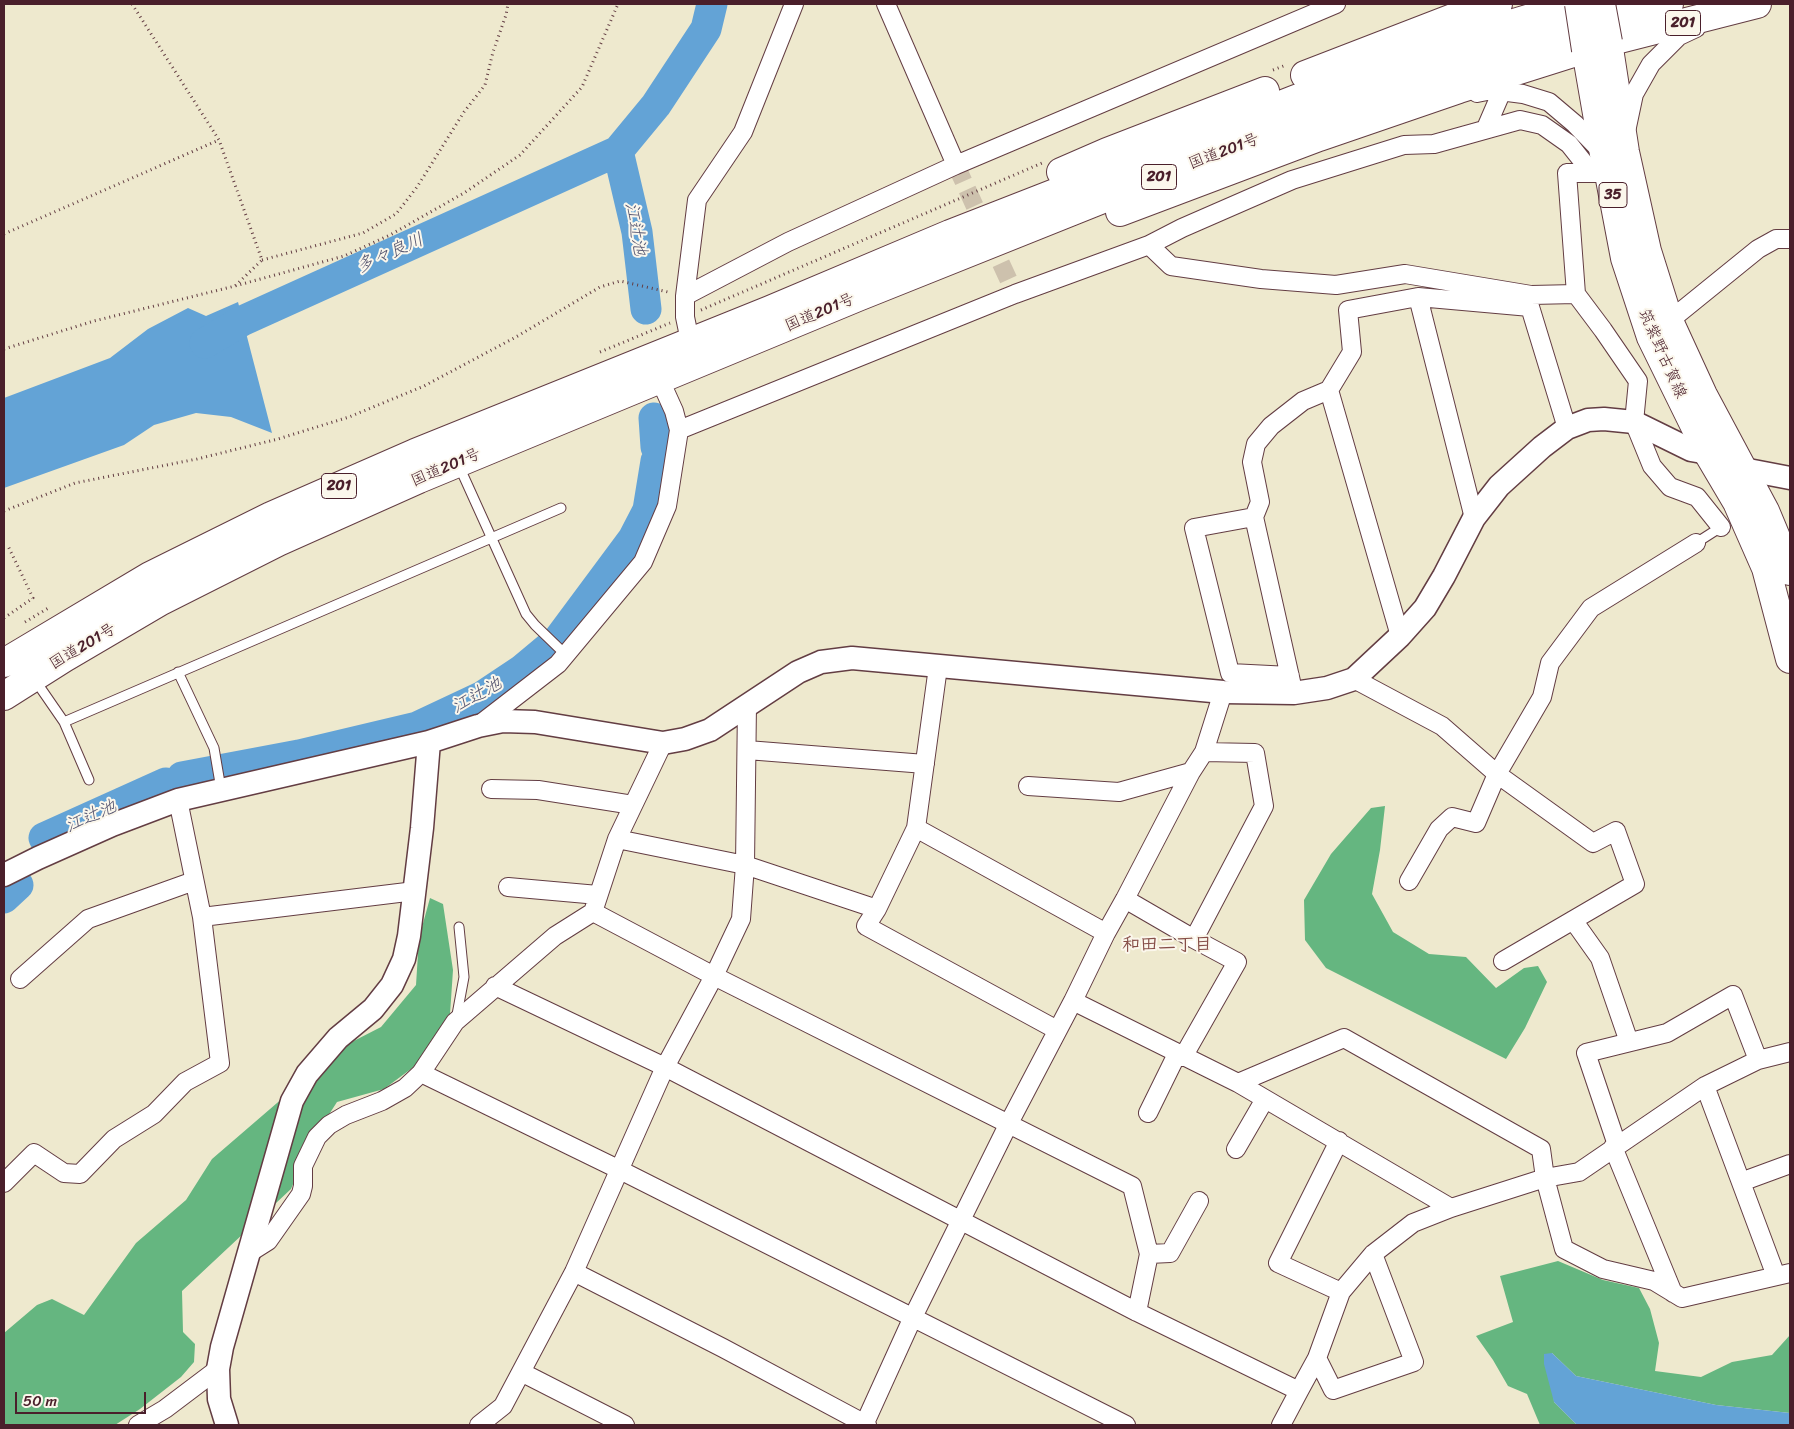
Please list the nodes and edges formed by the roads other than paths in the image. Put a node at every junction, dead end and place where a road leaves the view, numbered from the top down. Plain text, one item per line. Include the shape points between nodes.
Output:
1 (794, 4) edge
2 (886, 4) edge
3 (1336, 4) edge
4 (1467, 4) edge
5 (1498, 4) edge
6 (1578, 4) edge
7 (1601, 4) edge
8 (1669, 4) edge
9 (1747, 6) edge
10 (1417, 32) junction
11 (1597, 46) junction
12 (1502, 91) junction
13 (1486, 128) junction
14 (1319, 137) junction
15 (1608, 163) junction
16 (956, 165) junction
17 (1790, 239) edge
18 (1149, 245) junction
19 (1576, 294) junction
20 (685, 296) junction
21 (1418, 297) junction
22 (770, 310) junction
23 (1660, 329) junction
24 (759, 339) junction
25 (690, 341) junction
26 (660, 380) junction
27 (1329, 390) junction
28 (1634, 422) junction
29 (1567, 428) junction
30 (678, 430) junction
31 (1708, 454) junction
32 (458, 464) junction
33 (1743, 469) junction
34 (1790, 478) edge
35 (561, 508) dead end
36 (1254, 517) junction
37 (1474, 518) junction
38 (1721, 527) joint
39 (491, 538) junction
40 (1696, 543) joint
41 (1790, 571) edge
42 (1400, 636) junction
43 (566, 656) junction
44 (1790, 659) edge
45 (4, 663) edge
46 (938, 667) junction
47 (178, 672) junction
48 (33, 677) junction
49 (1354, 679) junction
50 (1292, 685) junction
51 (1223, 692) junction
52 (4, 696) edge
53 (747, 704) junction
54 (64, 722) junction
55 (478, 726) junction
56 (429, 742) junction
57 (663, 743) junction
58 (747, 750) junction
59 (1204, 752) junction
60 (925, 764) junction
61 (1191, 772) junction
62 (1497, 774) junction
63 (89, 780) dead end
64 (1028, 786) dead end
65 (221, 789) junction
66 (491, 789) dead end
67 (178, 800) junction
68 (633, 806) junction
69 (916, 828) junction
70 (617, 839) junction
71 (746, 865) junction
72 (4, 876) edge
73 (194, 881) junction
74 (1409, 881) dead end
75 (508, 887) dead end
76 (415, 891) junction
77 (598, 895) junction
78 (1125, 898) junction
79 (877, 910) junction
80 (593, 912) junction
81 (202, 917) junction
82 (1573, 920) junction
83 (459, 927) dead end
84 (1106, 933) junction
85 (1194, 939) junction
86 (1503, 961) dead end
87 (714, 976) junction
88 (20, 980) dead end
89 (495, 986) junction
90 (1073, 1001) junction
91 (455, 1022) junction
92 (1057, 1030) junction
93 (1629, 1042) junction
94 (1790, 1052) edge
95 (1180, 1056) junction
96 (1758, 1060) junction
97 (666, 1068) junction
98 (420, 1073) junction
99 (1238, 1084) junction
100 (1705, 1086) junction
101 (1265, 1099) junction
102 (1148, 1113) dead end
103 (1009, 1123) junction
104 (1339, 1141) junction
105 (1615, 1146) junction
106 (1236, 1149) dead end
107 (1790, 1164) edge
108 (620, 1170) junction
109 (1546, 1178) junction
110 (1741, 1182) junction
111 (4, 1183) edge
112 (1199, 1201) dead end
113 (1450, 1208) junction
114 (961, 1220) junction
115 (249, 1253) junction
116 (1149, 1254) junction
117 (1373, 1254) junction
118 (574, 1272) junction
119 (1783, 1274) edge
120 (1342, 1292) junction
121 (1673, 1292) junction
122 (1137, 1312) junction
123 (914, 1317) junction
124 (1318, 1358) junction
125 (218, 1369) junction
126 (521, 1372) junction
127 (1298, 1391) junction
128 (138, 1425) edge
129 (227, 1425) edge
130 (480, 1425) edge
131 (625, 1425) edge
132 (865, 1425) edge
133 (1126, 1425) edge
134 (1281, 1425) edge

1 - 20 street via 743,132 697,200
2 - 16 street
3 - 16 street
4 - 10 street
5 - 10 main road, 201
6 - 11 main road, 筑紫野古賀線 / 35, bridge
6 - 22 main road, 国道201号 / 201 via 1481,33 1337,83 950,234
7 - 11 main road, 筑紫野古賀線 / 35, bridge
8 - 24 main road, 国道201号 / 201 via 1346,105 1155,178
9 - 11 main road, 201
9 - 15 street via 1680,36 1651,64 1634,94 1625,133
10 - 22 main road, 201 via 1107,152 814,276
11 - 14 main road, 201
11 - 15 main road, 筑紫野古賀線 / 35
12 - 13 street
12 - 14 street via 1492,90
12 - 15 street via 1549,102 1575,124
13 - 15 street via 1520,120 1542,125 1569,144
13 - 18 street via 1434,144 1404,145 1292,180
14 - 24 main road, 201 via 861,311
15 - 19 street via 1567,173
15 - 23 main road, 筑紫野古賀線 / 35 via 1625,258
16 - 20 street via 788,242
17 - 23 street via 1776,239 1758,249
18 - 19 street via 1171,266 1262,279 1336,285 1405,274 1531,295
18 - 30 street via 1015,294
19 - 28 street via 1638,382
20 - 25 street
21 - 27 street via 1348,310 1352,352
21 - 29 street via 1530,307
21 - 37 street
22 - 25 main road, 国道201号 / 201
23 - 31 main road, 筑紫野古賀線 / 35
23 - 33 main road, 筑紫野古賀線 / 35 via 1703,395
24 - 26 main road, 国道201号 / 201
25 - 45 main road, 国道201号 / 201 via 415,453 271,516 150,576
26 - 30 street via 674,411
26 - 32 main road, 国道201号 / 201
27 - 36 street via 1303,401 1271,426 1256,444 1252,462 1260,502
27 - 42 street
28 - 29 street via 1588,420
28 - 31 street via 1691,450
28 - 38 street via 1652,466 1670,487 1697,497
29 - 37 street via 1499,486
30 - 43 street via 667,506 643,562
31 - 33 street
31 - 44 main road, 筑紫野古賀線 / 35 via 1737,502 1766,568
32 - 39 lane
32 - 48 main road, 国道201号 / 201 via 278,542 169,597
33 - 34 street
33 - 41 main road, 筑紫野古賀線 / 35
35 - 39 lane
36 - 50 street
36 - 50 street via 1194,528 1230,673
37 - 42 street via 1425,608
38 - 40 lane
39 - 43 lane via 526,614
39 - 47 lane
40 - 62 street via 1591,608 1550,663 1542,697
42 - 49 street
43 - 55 street
46 - 51 street
46 - 53 street via 852,658 821,662 798,672
46 - 60 street
47 - 54 lane
47 - 65 lane via 214,748
48 - 52 main road, 国道201号 / 201
48 - 54 lane
49 - 50 street via 1327,688
49 - 62 street via 1442,726
50 - 51 street
51 - 59 street
53 - 57 street via 710,730
53 - 58 street
54 - 63 lane
55 - 56 street
55 - 57 street via 503,721 535,722
56 - 65 street
56 - 76 street
57 - 68 street
58 - 60 street
58 - 71 street
59 - 61 street
59 - 85 street via 1254,753 1264,806
60 - 69 street
61 - 64 street via 1119,792
61 - 78 street
62 - 74 street via 1476,823 1452,817 1439,829
62 - 82 street via 1593,843 1616,831 1635,884
65 - 67 street
66 - 68 street via 538,790
67 - 72 street via 112,825
67 - 73 street
68 - 70 street
69 - 79 street
69 - 84 street
70 - 71 street
70 - 77 street
71 - 79 street
71 - 87 street via 741,919
73 - 81 street
73 - 88 street via 88,919
75 - 77 street
76 - 81 street
76 - 115 street via 410,936 392,984 373,1009 338,1038 307,1074 292,1101
77 - 80 street
78 - 84 street
78 - 85 street
79 - 92 street via 866,926
80 - 87 street
80 - 89 street via 555,936
81 - 111 street via 220,1063 185,1082 154,1114 114,1139 80,1174 64,1173 34,1153
82 - 86 street
82 - 93 street via 1600,958
83 - 91 lane via 464,977
84 - 90 street
85 - 95 street via 1237,962
87 - 97 street
87 - 103 street
89 - 91 street
89 - 97 street
90 - 92 street
90 - 95 street
91 - 98 street
92 - 103 street
93 - 96 street via 1667,1033 1733,995
93 - 105 street via 1586,1053
94 - 96 street
95 - 99 street
95 - 102 street
96 - 100 street
97 - 108 street
97 - 114 street
98 - 108 street
98 - 115 street via 405,1088 346,1115 317,1138 303,1166 301,1194 268,1241
99 - 101 street
99 - 109 street via 1344,1038 1541,1149
100 - 105 street
100 - 110 street
101 - 104 street
101 - 106 street
103 - 114 street
103 - 116 street via 1132,1186
104 - 113 street
104 - 120 street via 1278,1263
105 - 109 street via 1579,1172
105 - 121 street
107 - 110 street
108 - 118 street
108 - 123 street
109 - 113 street
109 - 121 street via 1564,1249 1603,1269 1654,1281
110 - 119 street
112 - 116 street via 1170,1253
113 - 117 street via 1413,1224
114 - 122 street
114 - 123 street
115 - 125 street
116 - 122 street
117 - 120 street
117 - 124 street via 1414,1362 1333,1390
118 - 126 street
118 - 132 street
119 - 121 street via 1682,1298
120 - 124 street
122 - 127 street
123 - 132 street
123 - 133 street
124 - 127 street
125 - 128 street
125 - 129 street via 219,1399
126 - 130 street via 503,1406
126 - 131 street
127 - 134 street

